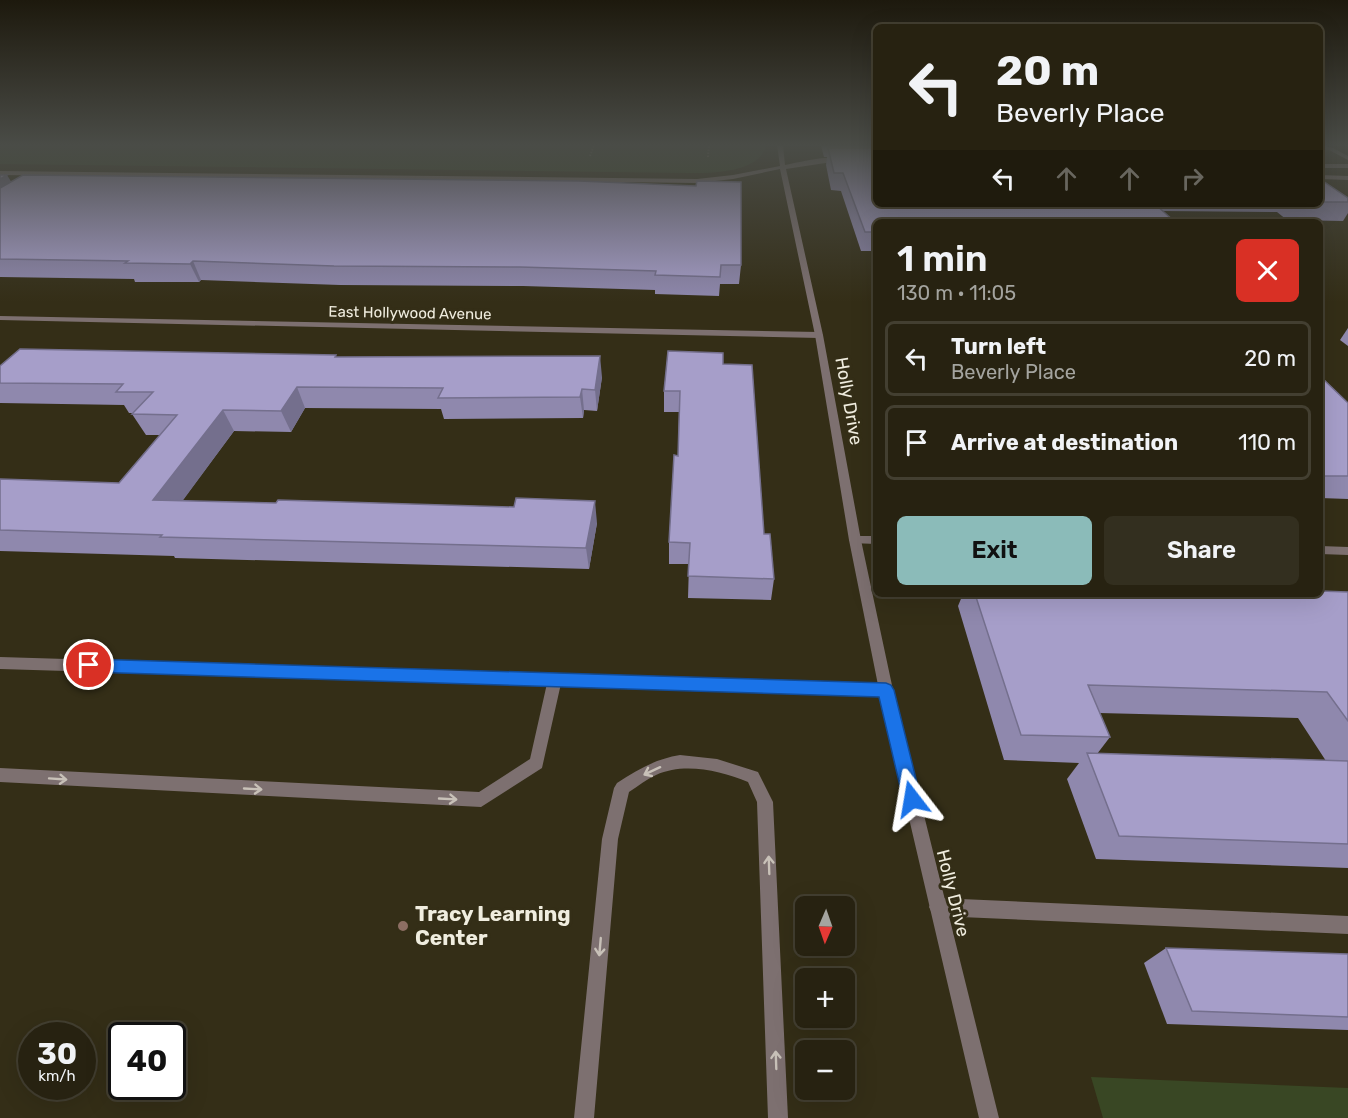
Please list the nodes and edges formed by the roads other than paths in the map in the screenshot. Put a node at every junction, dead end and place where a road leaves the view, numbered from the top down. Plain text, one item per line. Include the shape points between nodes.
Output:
1 (789, 197) edge
2 (0, 318) edge
3 (819, 335) junction
4 (855, 540) junction
5 (873, 540) edge
6 (1323, 550) edge
7 (1348, 551) edge
8 (0, 663) edge
9 (555, 679) junction
10 (886, 690) junction
11 (0, 775) edge
12 (938, 907) junction
13 (1348, 925) edge
14 (584, 1118) edge
15 (778, 1118) edge
16 (989, 1118) edge

1 - 3 street, Holly Drive
2 - 3 street, East Hollywood Avenue
3 - 4 street, Holly Drive
4 - 5 street
4 - 10 street, Holly Drive
6 - 7 street
8 - 9 street
9 - 10 street
11 -> 9 street via 481,800 537,763
10 - 12 street, Holly Drive
12 - 13 street
12 - 16 street, Holly Drive
15 -> 14 street via 765,802 753,777 725,766 695,762 656,768 622,788 610,839

